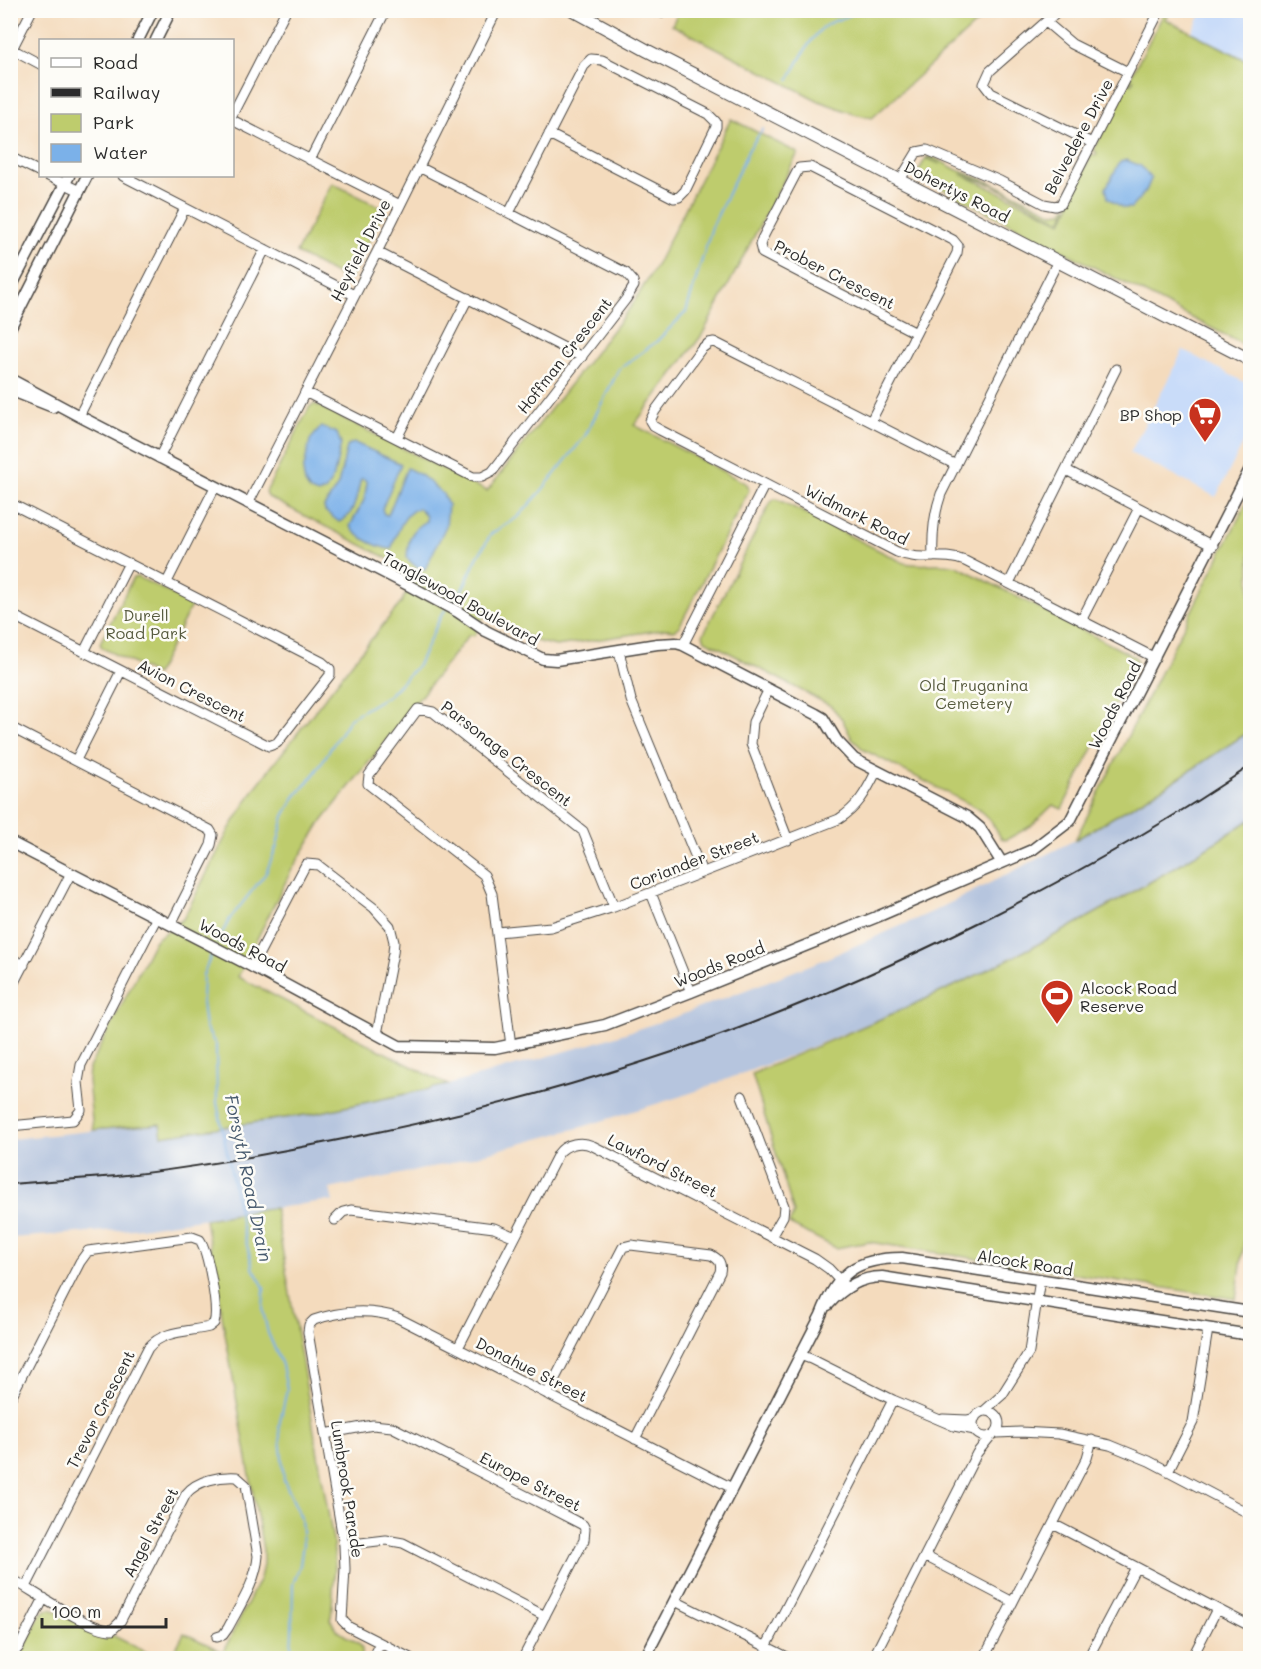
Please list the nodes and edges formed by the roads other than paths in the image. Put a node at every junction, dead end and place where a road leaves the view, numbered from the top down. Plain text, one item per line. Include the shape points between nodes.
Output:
1 (32, 10) edge
2 (153, 10) edge
3 (171, 10) edge
4 (286, 10) edge
5 (387, 10) edge
6 (497, 10) edge
7 (573, 10) edge
8 (583, 10) edge
9 (657, 10) edge
10 (670, 10) edge
11 (1059, 10) edge
12 (1160, 10) edge
13 (1046, 22) junction
14 (138, 39) edge
15 (156, 39) edge
16 (11, 49) edge
17 (648, 51) junction
18 (39, 63) edge
19 (1128, 72) junction
20 (234, 111) edge
21 (234, 121) edge
22 (549, 134) junction
23 (1092, 143) junction
24 (10, 157) edge
25 (309, 160) junction
26 (420, 167) junction
27 (39, 172) edge
28 (87, 177) edge
29 (125, 177) edge
30 (67, 180) edge
31 (900, 180) junction
32 (80, 191) junction
33 (400, 205) junction
34 (185, 208) junction
35 (509, 213) junction
36 (265, 249) junction
37 (377, 252) junction
38 (1058, 261) junction
39 (15, 269) edge
40 (10, 289) edge
41 (354, 294) junction
42 (468, 298) junction
43 (10, 328) edge
44 (916, 333) junction
45 (582, 357) junction
46 (1251, 360) edge
47 (1116, 369) dead end
48 (10, 379) edge
49 (10, 390) edge
50 (305, 392) junction
51 (79, 416) junction
52 (871, 422) junction
53 (396, 438) junction
54 (159, 458) junction
55 (956, 465) junction
56 (1251, 469) edge
57 (1066, 470) junction
58 (765, 484) junction
59 (215, 487) junction
60 (10, 502) edge
61 (248, 504) junction
62 (1139, 508) junction
63 (1213, 546) junction
64 (933, 557) junction
65 (129, 563) junction
66 (166, 582) junction
67 (1009, 583) junction
68 (10, 614) edge
69 (1082, 621) junction
70 (683, 645) junction
71 (619, 651) junction
72 (84, 652) junction
73 (1155, 658) junction
74 (121, 671) junction
75 (769, 689) junction
76 (10, 727) edge
77 (76, 760) junction
78 (876, 772) junction
79 (788, 840) junction
80 (10, 842) edge
81 (1002, 863) junction
82 (702, 872) junction
83 (71, 873) junction
84 (651, 893) junction
85 (614, 907) junction
86 (157, 917) junction
87 (171, 924) junction
88 (497, 932) junction
89 (10, 958) edge
90 (24, 965) junction
91 (251, 966) junction
92 (10, 990) edge
93 (691, 992) junction
94 (377, 1034) junction
95 (511, 1046) junction
96 (742, 1095) dead end
97 (10, 1126) edge
98 (335, 1220) dead end
99 (515, 1237) junction
100 (771, 1237) junction
101 (1040, 1279) junction
102 (843, 1284) junction
103 (1037, 1302) junction
104 (1251, 1312) edge
105 (311, 1322) joint
106 (1208, 1329) junction
107 (1251, 1335) edge
108 (458, 1348) junction
109 (800, 1355) junction
110 (547, 1394) junction
111 (1002, 1395) junction
112 (10, 1399) edge
113 (893, 1400) junction
114 (984, 1411) junction
115 (975, 1418) junction
116 (998, 1418) junction
117 (941, 1419) junction
118 (976, 1432) junction
119 (1020, 1432) junction
120 (325, 1434) junction
121 (993, 1435) junction
122 (635, 1439) junction
123 (1092, 1440) junction
124 (977, 1454) junction
125 (1168, 1471) junction
126 (732, 1488) junction
127 (1251, 1514) edge
128 (1053, 1524) junction
129 (345, 1545) junction
130 (925, 1556) junction
131 (1136, 1567) junction
132 (10, 1578) edge
133 (26, 1587) junction
134 (44, 1598) junction
135 (675, 1601) junction
136 (1013, 1602) junction
137 (1218, 1609) junction
138 (545, 1616) junction
139 (1251, 1626) edge
140 (217, 1637) dead end
141 (380, 1643) junction
142 (19, 1647) junction
143 (766, 1647) junction
144 (10, 1657) edge
145 (16, 1659) edge
146 (372, 1659) edge
147 (410, 1659) edge
148 (524, 1659) edge
149 (645, 1659) edge
150 (789, 1659) edge
151 (873, 1659) edge
152 (984, 1659) edge
153 (1088, 1659) edge
154 (1192, 1659) edge

1 - 16 street
2 - 14 street
3 - 15 street
4 - 20 street
5 - 25 street
6 - 26 street, Heyfield Drive
7 - 17 main road, Dohertys Road
8 - 17 main road, Dohertys Road
9 - 10 street
11 - 13 street
12 - 19 street, Belvedere Drive
13 - 19 street via 1072,44
13 - 23 street via 990,71 984,84 992,93
16 - 18 street
17 - 31 main road, Dohertys Road
19 - 23 street, Belvedere Drive
21 - 25 street
22 - 22 street via 591,59 602,60 713,118 716,127 679,197 670,196
22 - 35 street
23 - 31 street, Belvedere Drive via 1064,200 1055,207 927,150 917,153
24 - 27 street
25 - 33 street
26 - 33 street, Heyfield Drive
26 - 35 street, Hoffman Crescent
28 - 32 street
29 - 34 street
30 - 32 street
30 - 39 street
31 - 38 main road, Dohertys Road
32 - 43 street
33 - 37 street, Heyfield Drive
34 - 36 street
34 - 51 street
35 - 45 street, Hoffman Crescent via 631,277 632,291
36 - 41 street
36 - 54 street
37 - 41 street, Heyfield Drive
37 - 42 street
38 - 46 main road, Dohertys Road
38 - 55 street
39 - 40 street
41 - 50 street, Heyfield Drive
42 - 45 street
42 - 53 street
44 - 44 street, Prober Crescent via 958,246 806,166 799,168 760,249 768,257
44 - 52 street
45 - 53 street, Hoffman Crescent via 487,476 473,477
47 - 57 street
48 - 51 street, Tanglewood Boulevard
49 - 51 street, Tanglewood Boulevard
50 - 53 street, Hoffman Crescent
50 - 61 street, Heyfield Drive
51 - 54 street, Tanglewood Boulevard
52 - 55 street
52 - 58 street, Widmark Road via 714,342 709,343 650,421 660,430
54 - 59 street, Tanglewood Boulevard
55 - 64 street via 937,505
56 - 63 street, Woods Road
57 - 62 street
57 - 67 street
58 - 64 street, Widmark Road via 906,556
58 - 70 street
59 - 61 street, Tanglewood Boulevard
59 - 66 street
60 - 65 street
61 - 71 street, Tanglewood Boulevard via 408,585 537,657 549,660
62 - 63 street
62 - 69 street
63 - 73 street, Woods Road
64 - 67 street, Widmark Road via 955,557
65 - 66 street
65 - 72 street
66 - 74 street, Avion Crescent via 322,662 330,669 327,681 277,743 268,746
67 - 69 street, Widmark Road
68 - 72 street, Avion Crescent
69 - 73 street, Widmark Road
70 - 71 street, Tanglewood Boulevard via 667,643
70 - 75 street, Tanglewood Boulevard
71 - 82 street via 631,700
72 - 74 street, Avion Crescent
73 - 81 street, Woods Road via 1070,821 1032,850
74 - 77 street
75 - 78 street, Tanglewood Boulevard via 823,718 846,753
75 - 79 street via 753,722 751,744
76 - 77 street
77 - 87 street via 213,835
78 - 79 street, Coriander Street via 850,812
78 - 81 street, Tanglewood Boulevard via 966,817 980,828
79 - 82 street, Coriander Street
80 - 83 street, Woods Road
81 - 93 street, Woods Road
82 - 84 street, Coriander Street
83 - 86 street, Woods Road
83 - 90 street
84 - 85 street, Coriander Street
84 - 93 street
85 - 88 street, Coriander Street via 551,927
85 - 88 street, Parsonage Crescent via 583,831 432,712 418,709 369,775 368,784 484,875 492,894
86 - 87 street, Woods Road
86 - 97 street via 81,1065 81,1110 72,1120
87 - 91 street, Woods Road
88 - 95 street
89 - 90 street
90 - 92 street
91 - 94 street, Woods Road
91 - 94 street via 306,864 318,865 374,908 390,926 393,953
93 - 95 street, Woods Road via 605,1025
94 - 95 street, Woods Road via 399,1046
96 - 100 street via 784,1206
98 - 99 street via 351,1210 494,1228
99 - 100 street, Lawford Street via 560,1151 585,1143
99 - 108 street, Lawford Street
100 - 102 street, Lawford Street via 820,1262
101 - 102 street, Alcock Road via 885,1258 868,1261 849,1272
101 - 103 street
101 - 104 street, Alcock Road
102 - 103 street via 882,1277
102 - 109 street, Alcock Road via 831,1290
103 - 106 street
103 - 111 street via 1029,1352
105 - 108 street, Donahue Street via 359,1312 382,1313
105 - 120 street, Lumbrook Parade via 308,1332
106 - 107 street
106 - 125 street via 1193,1422
108 - 110 street, Donahue Street
109 - 113 street
109 - 126 street, Alcock Road
110 - 122 street, Donahue Street
110 - 122 street via 623,1247 711,1255 720,1262 720,1272
111 - 114 street
111 - 116 street
112 - 133 street, Trevor Crescent via 88,1251 192,1237 200,1240 207,1261 214,1323 164,1336 148,1348
113 - 117 street
113 - 143 street
114 - 115 street
114 - 116 street
115 - 117 street
115 - 118 street
116 - 119 street
116 - 121 street via 999,1427
117 - 118 street
118 - 121 street via 983,1437
118 - 124 street
119 - 121 street
119 - 123 street
120 - 129 street, Lumbrook Parade
120 - 138 street, Europe Street via 373,1425 393,1427 583,1525 584,1540
121 - 124 street
122 - 126 street, Donahue Street
123 - 125 street
123 - 128 street via 1089,1454
124 - 130 street
125 - 127 street
126 - 135 street, Alcock Road
128 - 131 street
128 - 136 street
129 - 138 street via 386,1540 403,1544
129 - 141 street, Lumbrook Parade via 342,1620 349,1628
130 - 136 street
130 - 151 street
131 - 137 street
131 - 153 street
132 - 133 street
133 - 134 street
134 - 140 street, Angel Street via 100,1628 112,1630 120,1622 186,1494 204,1481 234,1476 246,1485 258,1556 253,1580 228,1628
134 - 142 street
135 - 143 street
135 - 149 street, Alcock Road
136 - 152 street
137 - 139 street
137 - 154 street
138 - 148 street, Europe Street
141 - 146 street
141 - 147 street, Lumbrook Parade
142 - 144 street
142 - 145 street
143 - 150 street

